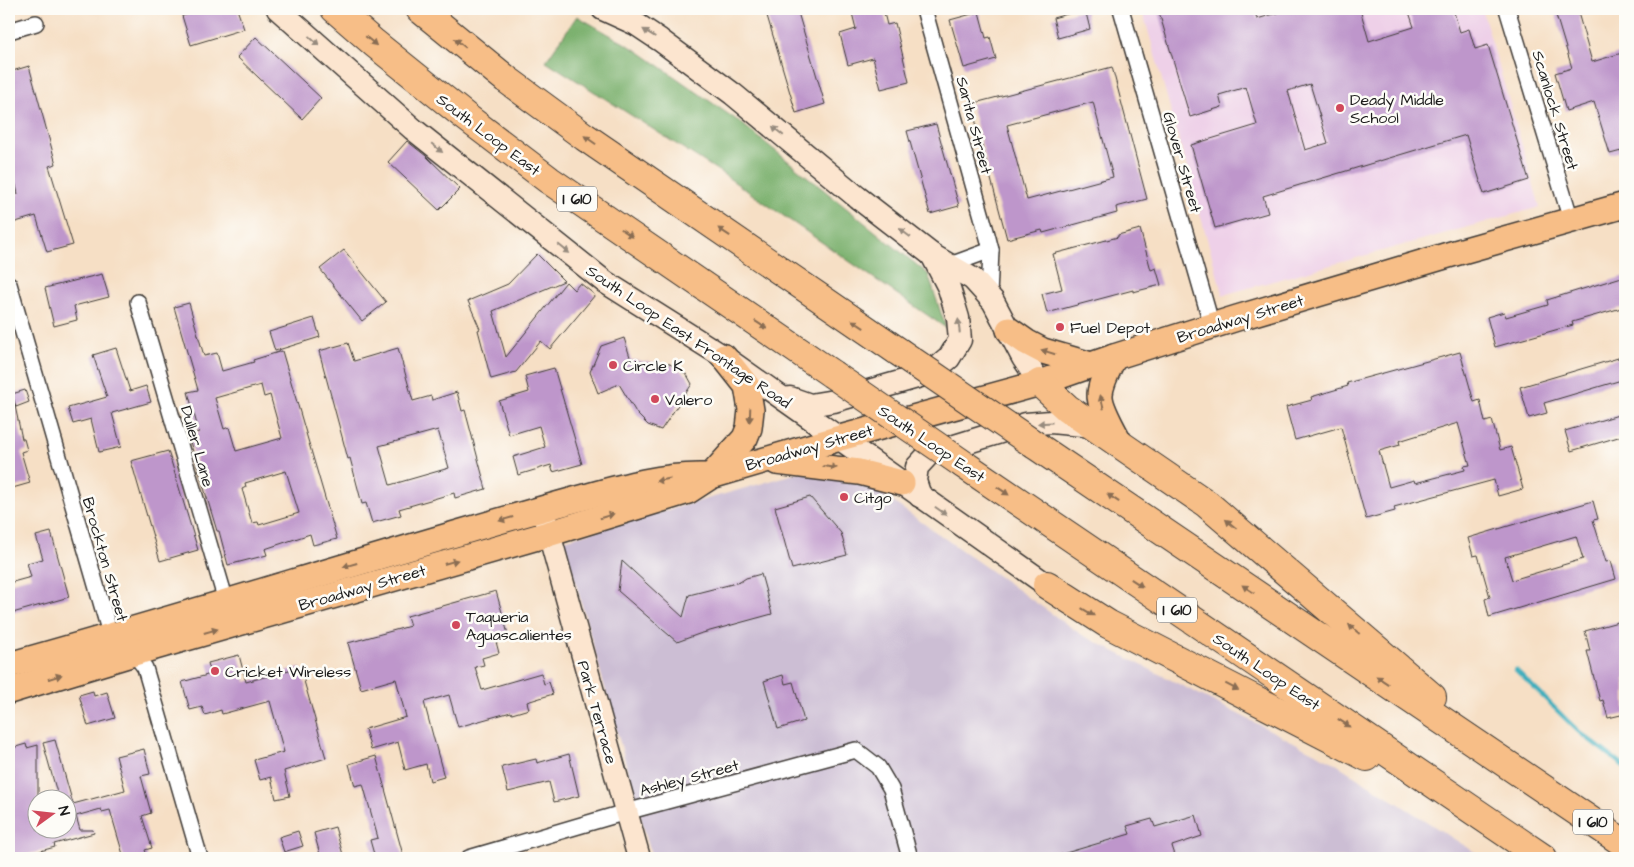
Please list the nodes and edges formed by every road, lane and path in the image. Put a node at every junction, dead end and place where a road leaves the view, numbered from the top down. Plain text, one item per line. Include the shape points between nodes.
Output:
1 (278, 9) edge
2 (335, 9) edge
3 (420, 9) edge
4 (603, 9) edge
5 (924, 9) edge
6 (1120, 9) edge
7 (1507, 9) edge
8 (36, 23) dead end
9 (9, 31) edge
10 (1625, 205) edge
11 (1571, 220) junction
12 (991, 250) junction
13 (941, 260) junction
14 (9, 284) edge
15 (988, 296) junction
16 (138, 302) dead end
17 (1212, 326) junction
18 (1009, 330) junction
19 (724, 357) junction
20 (1102, 361) junction
21 (1040, 383) junction
22 (773, 391) junction
23 (1093, 426) junction
24 (840, 438) junction
25 (1121, 445) junction
26 (764, 460) junction
27 (712, 476) junction
28 (911, 489) junction
29 (542, 508) junction
30 (548, 534) junction
31 (1047, 585) joint
32 (226, 601) junction
33 (111, 636) junction
34 (134, 653) junction
35 (9, 665) edge
36 (9, 691) edge
37 (1426, 702) junction
38 (1387, 760) junction
39 (626, 812) junction
40 (1625, 844) edge
41 (200, 858) edge
42 (469, 858) edge
43 (639, 858) edge
44 (910, 858) edge
45 (1543, 858) edge

1 -> 19 main road, South Loop East Frontage Road via 413,129 605,282
2 -> 38 highway, South Loop East / I 610, bridge via 466,117 549,180
37 -> 3 highway, bridge via 1035,445 586,137 506,79
13 -> 4 main road via 857,197 733,94 636,24
5 - 12 street, Sarita Street
6 - 17 street, Glover Street
7 - 11 street, Scanlock Street
8 - 9 street
10 - 11 main road, Broadway Street
11 - 17 main road, Broadway Street
12 - 13 street
12 - 15 street, Sarita Street
13 - 15 main road via 973,279
22 -> 13 main road via 810,405 930,373 949,358 960,340 958,318
14 - 33 street, Brockton Street
15 - 18 main road
16 - 32 street, Duller Lane
17 - 20 main road, Broadway Street
20 -> 18 main road via 1043,351
18 - 21 main road
19 - 22 main road, South Loop East Frontage Road
19 -> 27 main road via 747,386 751,410 745,438
20 - 21 main road, Broadway Street
25 -> 20 main road via 1099,396 1103,380
21 - 23 highway
21 - 24 main road, Broadway Street
22 - 24 main road, South Loop East Frontage Road
23 - 25 highway
23 -> 28 main road via 1051,422 1026,424 929,454 918,467
24 - 26 main road, Broadway Street
24 - 28 main road, South Loop East Frontage Road
37 -> 25 highway via 1207,504
26 - 27 main road, Broadway Street
26 -> 28 main road via 859,472
27 -> 29 main road, Broadway Street via 684,476 624,487
30 -> 27 main road, Broadway Street via 688,491
28 -> 31 main road, South Loop East Frontage Road
29 - 30 main road, Park Terrace
29 -> 32 main road, Broadway Street
34 -> 30 main road, Broadway Street
30 - 39 main road, Park Terrace
31 -> 38 highway via 1108,624
32 - 33 main road, Broadway Street
33 - 34 street, Brockton Street
33 - 35 main road, Broadway Street
36 -> 34 main road, Broadway Street
34 - 41 street, Brockton Street via 145,668
37 - 40 highway, I 610
38 - 45 highway
39 - 42 street, Ashley Street
39 - 43 main road, Park Terrace
39 - 44 street, Ashley Street via 856,750 878,767 891,789

